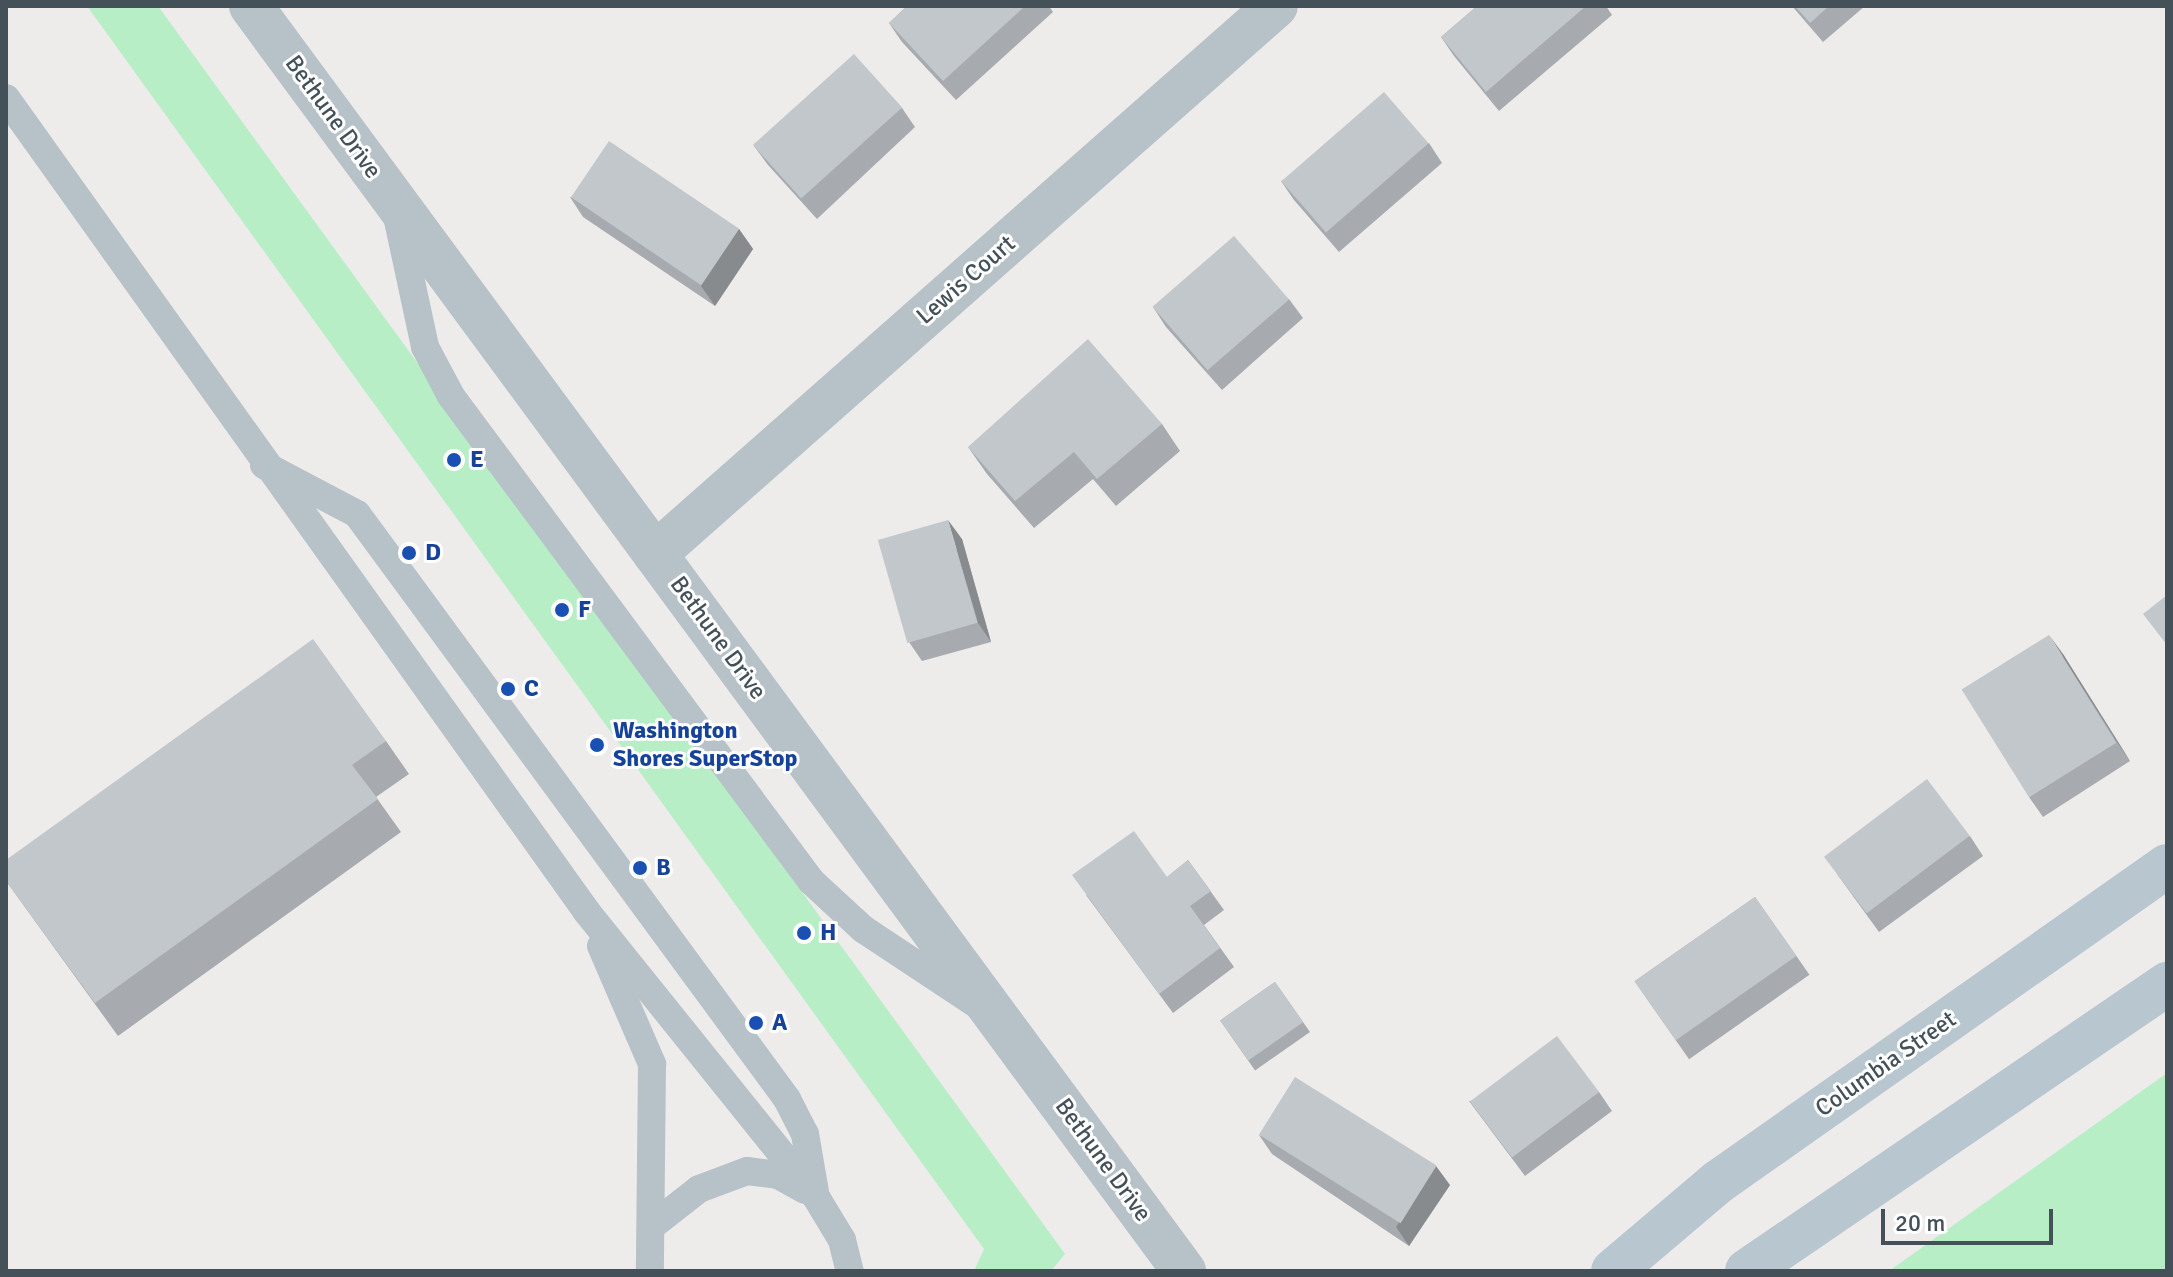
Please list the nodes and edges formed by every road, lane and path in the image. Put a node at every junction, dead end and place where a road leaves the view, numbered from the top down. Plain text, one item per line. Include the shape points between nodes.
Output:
1 (251, 6) edge
2 (1276, 6) edge
3 (6, 98) edge
4 (394, 200) junction
5 (263, 465) junction
6 (655, 554) junction
7 (2167, 866) edge
8 (587, 912) junction
9 (2167, 984) edge
10 (997, 1016) junction
11 (816, 1197) junction
12 (653, 1225) junction
13 (650, 1271) edge
14 (850, 1271) edge
15 (1184, 1271) edge
16 (1613, 1271) edge
17 (1747, 1271) edge

1 - 4 street, Bethune Drive
2 - 6 street, Lewis Court
3 - 5 lane
4 - 6 street, Bethune Drive
4 - 10 lane via 425,347 451,396 811,881 863,929
5 - 8 lane
5 - 11 lane via 357,514 787,1099 805,1134
6 - 10 street, Bethune Drive
7 - 16 street, Columbia Street via 1718,1182
8 - 11 lane
8 - 12 lane via 652,1064
9 - 17 street
10 - 15 street, Bethune Drive
11 - 12 lane via 778,1175 747,1171 699,1189
11 - 14 lane via 842,1240
12 - 13 lane

